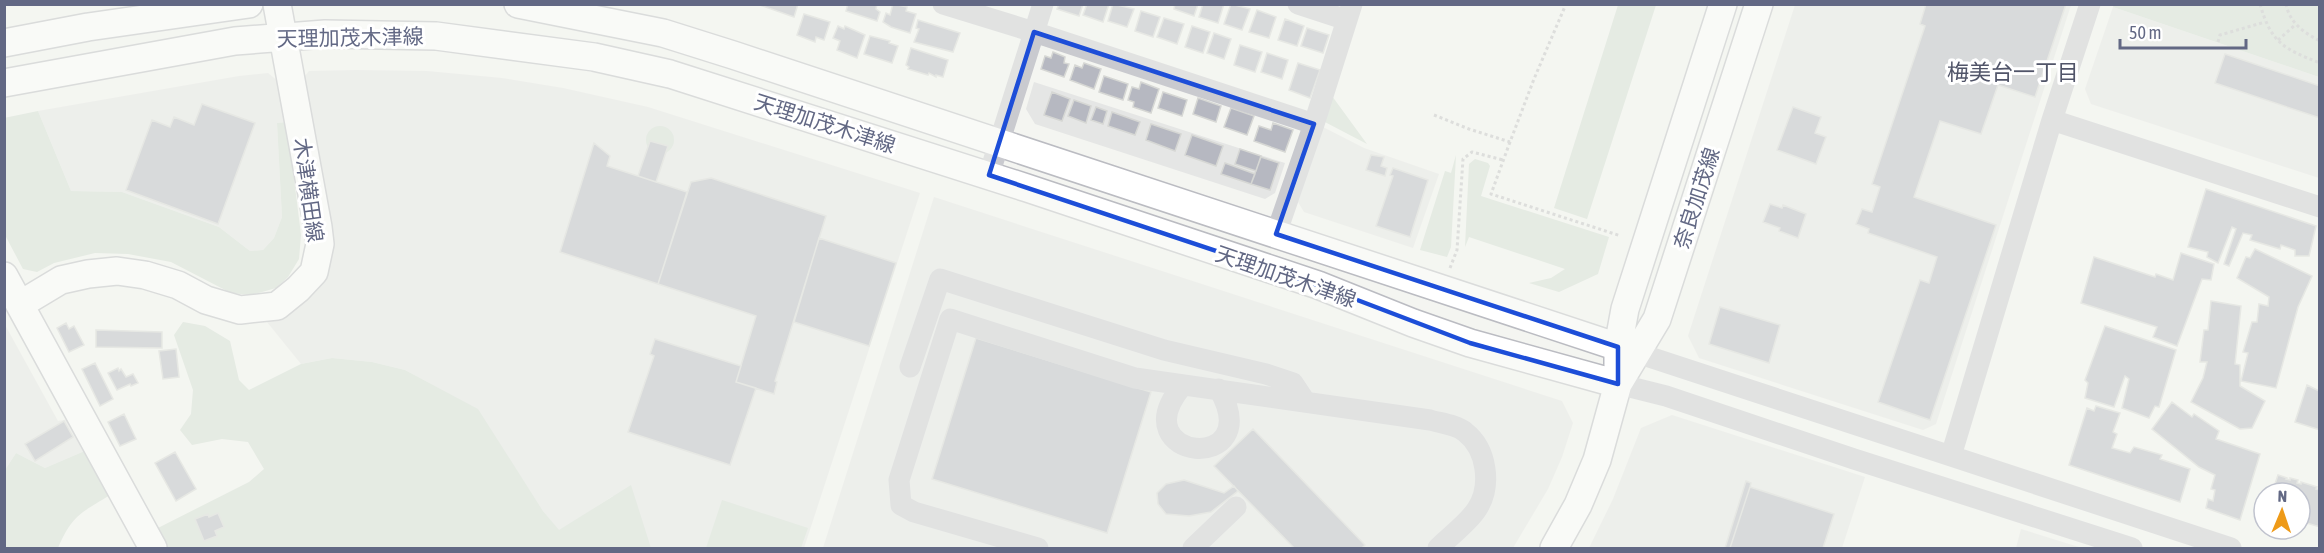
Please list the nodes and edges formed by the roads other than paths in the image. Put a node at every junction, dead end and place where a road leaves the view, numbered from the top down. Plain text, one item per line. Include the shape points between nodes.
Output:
1 (249, 4) edge
2 (277, 4) edge
3 (518, 4) edge
4 (943, 4) edge
5 (1043, 4) edge
6 (1298, 4) edge
7 (1723, 4) edge
8 (1760, 4) edge
9 (2090, 4) edge
10 (1349, 12) edge
11 (1034, 32) junction
12 (284, 36) junction
13 (4, 43) edge
14 (4, 83) edge
15 (2052, 120) junction
16 (1314, 124) junction
17 (999, 142) junction
18 (989, 175) junction
19 (2319, 207) edge
20 (1276, 234) junction
21 (4, 276) edge
22 (21, 304) junction
23 (1627, 350) junction
24 (910, 368) dead end
25 (1618, 384) junction
26 (1182, 386) junction
27 (1219, 390) junction
28 (1305, 401) junction
29 (1951, 456) junction
30 (1236, 507) dead end
31 (153, 549) edge
32 (1038, 549) edge
33 (1193, 549) edge
34 (1438, 549) edge
35 (1554, 549) edge
36 (2132, 549) edge
37 (2230, 549) edge

1 - 13 main road
2 - 12 main road, 木津横田線
3 - 17 main road, 天理加茂木津線 via 663,33
4 - 11 street
5 - 11 street
6 - 10 street
7 - 23 main road, 奈良加茂線 via 1625,309
8 - 23 main road, 奈良加茂線 via 1657,318
9 - 15 street
10 - 16 street
11 - 16 street
11 - 17 street
12 - 14 main road, 天理加茂木津線 via 235,41
12 - 18 main road, 天理加茂木津線 via 436,36 594,57 670,74
12 - 22 main road, 木津横田線 via 320,244 314,272 298,289 276,306 240,310 206,300 178,285 117,271 61,280
15 - 19 street
15 - 29 street
16 - 20 street
17 - 18 street
17 - 20 main road, 天理加茂木津線
18 - 25 main road, 天理加茂木津線 via 1317,285 1460,339
20 - 23 main road, 天理加茂木津線
21 - 22 main road
22 - 31 main road
23 - 25 main road, 奈良加茂線
23 - 29 street
24 - 28 street via 940,279 1164,350 1293,383
25 - 35 main road, 奈良加茂線 via 1597,460
25 - 36 street via 1666,396
26 - 27 street
26 - 27 street via 1169,403 1169,432 1182,446 1193,448 1215,444 1229,427 1229,408
26 - 32 street via 1135,378 950,319 899,480 901,505
27 - 28 street
28 - 34 street via 1430,420 1464,431 1476,445 1487,483 1477,509
29 - 37 street
30 - 33 street

